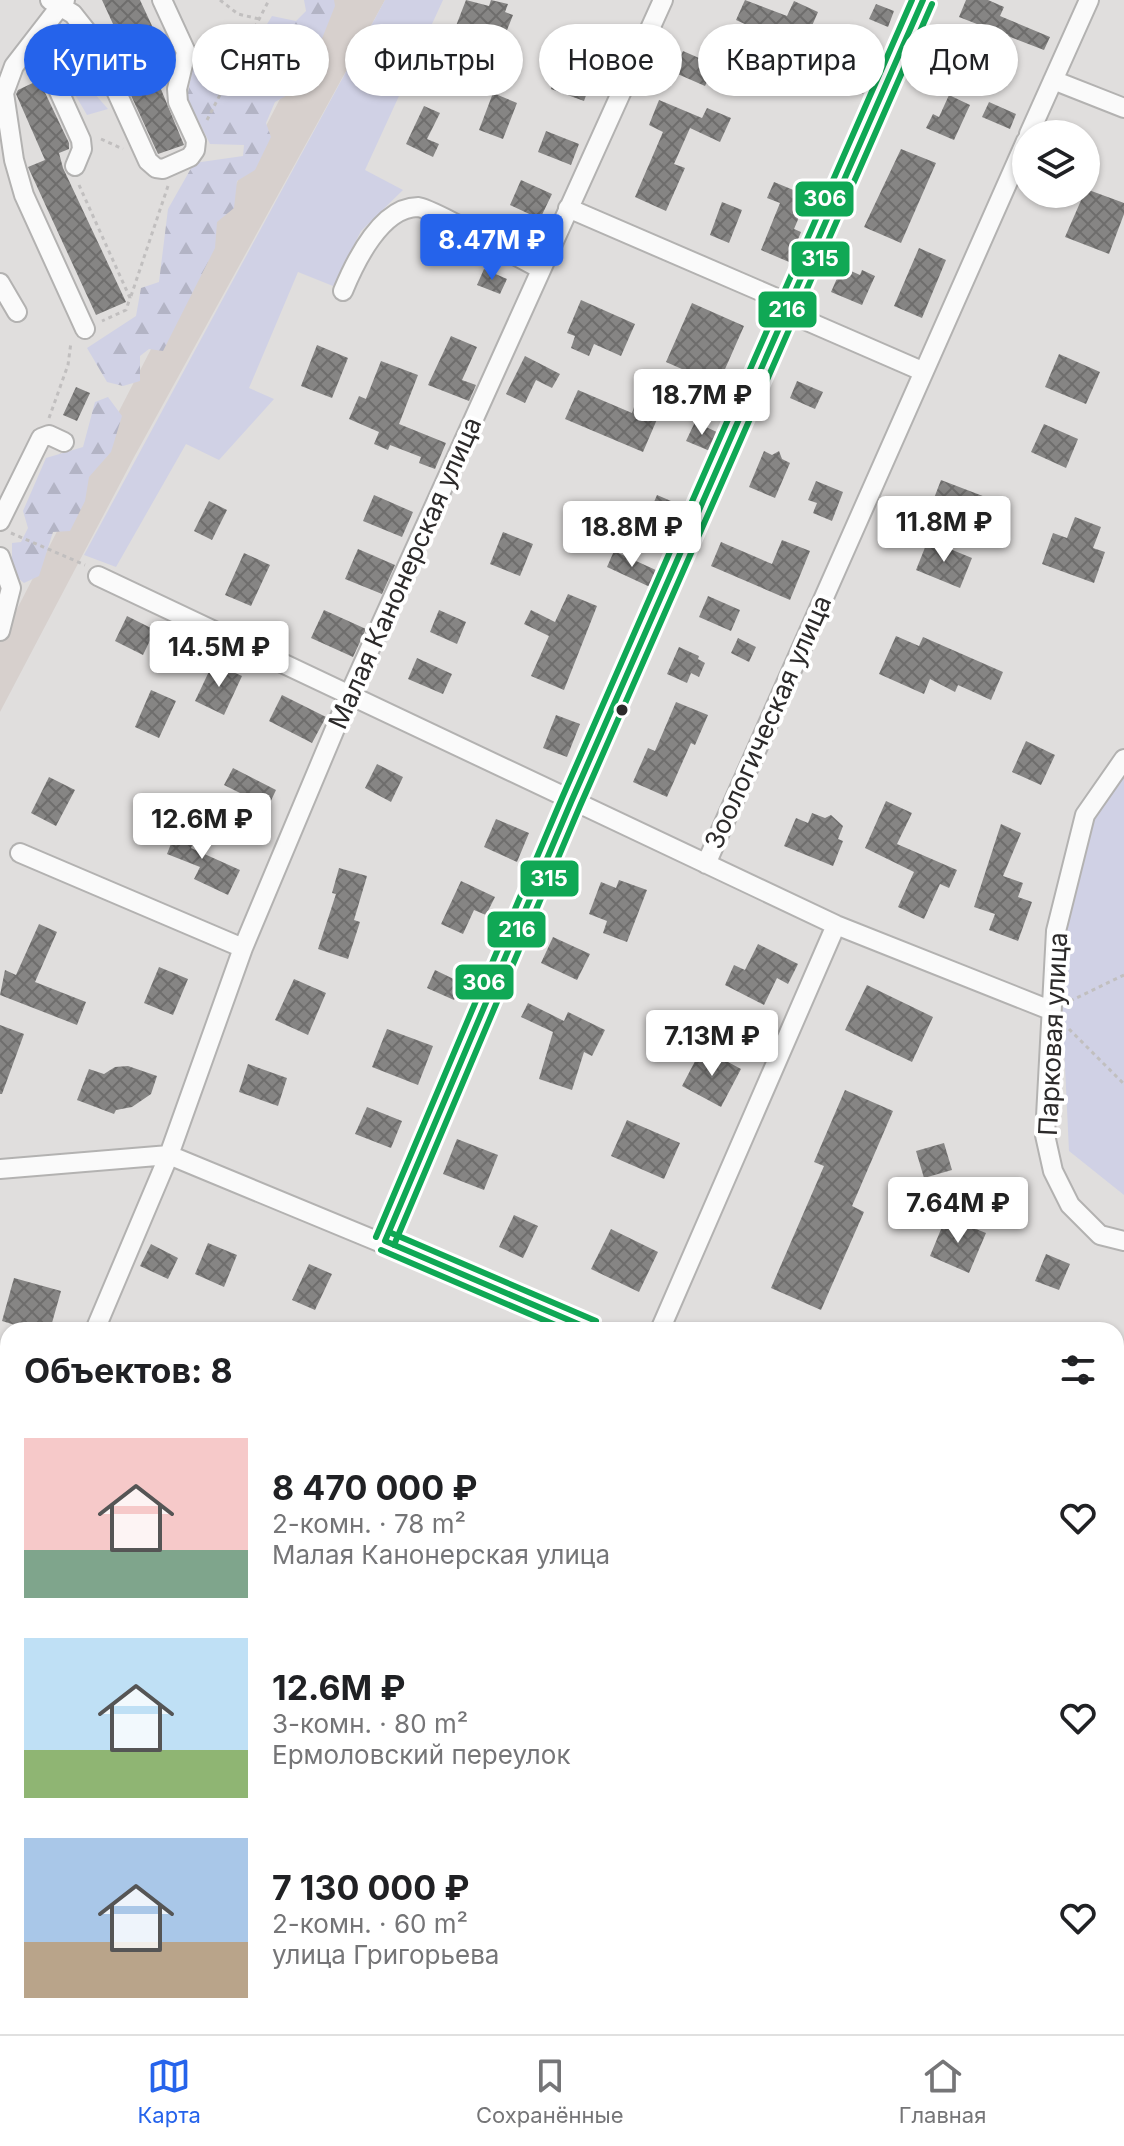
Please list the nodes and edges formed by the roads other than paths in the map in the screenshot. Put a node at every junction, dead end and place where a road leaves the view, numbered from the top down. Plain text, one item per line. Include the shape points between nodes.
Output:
1 (162, 0) edge
2 (663, 0) edge
3 (923, 0) edge
4 (1089, 0) edge
5 (59, 2) edge
6 (44, 24) edge
7 (24, 54) edge
8 (1053, 80) junction
9 (61, 96) edge
10 (1124, 108) edge
11 (1035, 120) edge
12 (75, 166) road end
13 (1012, 172) edge
14 (568, 208) junction
15 (541, 269) junction
16 (0, 283) edge
17 (343, 291) dead end
18 (786, 307) junction
19 (17, 312) dead end
20 (85, 329) road end
21 (922, 371) junction
22 (64, 442) dead end
23 (0, 521) edge
24 (0, 557) edge
25 (98, 576) road end
26 (0, 631) edge
27 (350, 693) junction
28 (1124, 759) edge
29 (571, 802) junction
30 (20, 853) dead end
31 (706, 864) junction
32 (836, 925) junction
33 (243, 948) junction
34 (1050, 1010) junction
35 (169, 1155) junction
36 (0, 1169) edge
37 (385, 1241) junction
38 (1124, 1241) edge
39 (98, 1322) edge
40 (573, 1322) edge
41 (663, 1322) edge

1 - 5 street via 186,52 178,102 196,141 190,157 163,169 148,161 84,24
2 - 14 street, Малая Канонерская улица
3 - 18 street
4 - 8 street
5 - 6 street
7 - 20 street via 4,93 14,160 24,195
8 - 10 street
8 - 11 street
9 - 12 street via 82,149
13 - 21 street, Зоологическая улица
14 - 15 street, Малая Канонерская улица
14 - 18 street
15 - 17 street via 420,207 397,212 380,228 352,267
15 - 27 street, Малая Канонерская улица
16 - 19 street
18 - 21 street
18 - 29 street
21 - 31 street, Зоологическая улица
22 - 23 street via 45,435
24 - 26 street via 11,588
25 - 27 street
27 - 29 street
27 - 33 street, Малая Канонерская улица
28 - 34 street, Парковая улица via 1085,815 1056,931
29 - 31 street
29 - 37 street
30 - 33 street
31 - 32 street
32 - 34 street
32 - 41 street
33 - 35 street, Малая Канонерская улица
34 - 38 street, Парковая улица via 1045,1135 1053,1171 1070,1205 1100,1235
35 - 36 street
35 - 37 street
35 - 39 street, Малая Канонерская улица
37 - 40 street

